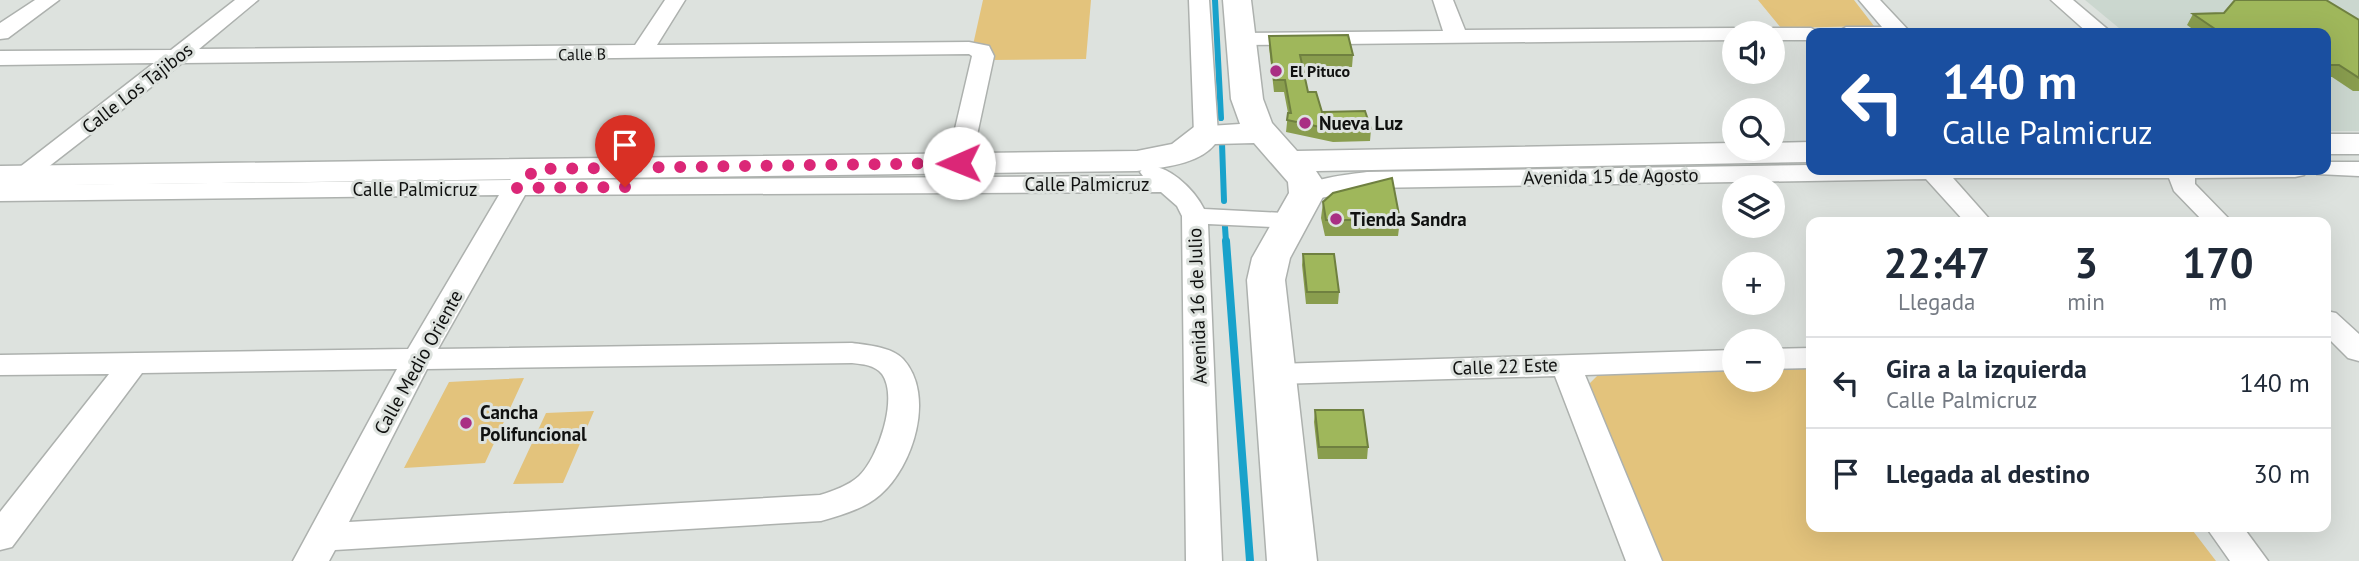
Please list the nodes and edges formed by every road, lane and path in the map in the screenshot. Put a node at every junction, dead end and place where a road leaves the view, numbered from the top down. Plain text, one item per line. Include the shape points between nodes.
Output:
1 (49, 0) edge
2 (248, 0) edge
3 (675, 0) edge
4 (1199, 0) edge
5 (1237, 0) edge
6 (1443, 0) edge
7 (1869, 0) edge
8 (2061, 0) edge
9 (1895, 28) edge
10 (2095, 28) edge
11 (0, 33) edge
12 (1722, 34) edge
13 (1785, 34) edge
14 (1806, 34) edge
15 (1456, 36) junction
16 (1241, 39) junction
17 (641, 53) junction
18 (0, 58) edge
19 (177, 58) junction
20 (1229, 133) junction
21 (2331, 144) edge
22 (2359, 144) edge
23 (1806, 152) edge
24 (1137, 161) junction
25 (959, 163) junction
26 (2331, 169) edge
27 (2359, 169) edge
28 (1806, 172) edge
29 (1937, 175) edge
30 (2182, 175) edge
31 (526, 178) junction
32 (6, 183) edge
33 (1167, 184) junction
34 (1297, 191) junction
35 (1204, 217) junction
36 (1975, 217) edge
37 (2214, 217) edge
38 (2331, 325) edge
39 (2359, 351) edge
40 (1806, 358) edge
41 (1785, 359) edge
42 (417, 360) junction
43 (1722, 360) edge
44 (134, 363) junction
45 (0, 365) edge
46 (1566, 365) junction
47 (1276, 374) junction
48 (2227, 532) edge
49 (0, 537) edge
50 (317, 549) edge
51 (1204, 561) edge
52 (1292, 561) edge
53 (1644, 561) edge
54 (2250, 561) edge

1 - 11 street
2 - 19 street, Calle Los Tajibos
3 - 17 street
4 - 20 street
5 - 16 street
6 - 15 street
7 - 9 street
8 - 10 street
12 - 15 street
13 - 14 street
15 - 16 street
16 - 20 street via 1247,99 1257,126
17 - 19 street, Calle B
17 - 25 street, Calle B via 981,51
18 - 19 street, Calle B
19 - 32 street, Calle Los Tajibos
20 - 24 street via 1184,151
20 - 34 street
21 - 22 street
23 - 34 street, Avenida 15 de Agosto
24 - 25 street, Calle Palmicruz
24 - 33 street, Avenida 16 de Julio
25 - 31 street, Calle Palmicruz
26 - 27 street
28 - 34 street, Avenida 15 de Agosto via 1367,180
29 - 36 street
30 - 37 street via 2183,186
31 - 32 street, Calle Palmicruz
31 - 33 street, Calle Palmicruz
31 - 42 street, Calle Medio Oriente
33 - 35 street, Avenida 16 de Julio
34 - 35 street via 1244,217
34 - 47 street via 1266,280
35 - 51 street, Avenida 16 de Julio
38 - 39 street
40 - 41 street
42 - 44 street
42 - 50 street, Calle Medio Oriente
42 - 50 street via 852,353 890,363 898,372 901,424 892,456 869,486 821,508
43 - 46 street, Calle 22 Este
44 - 45 street
44 - 49 street
46 - 47 street, Calle 22 Este
46 - 53 street
47 - 52 street
48 - 54 street

